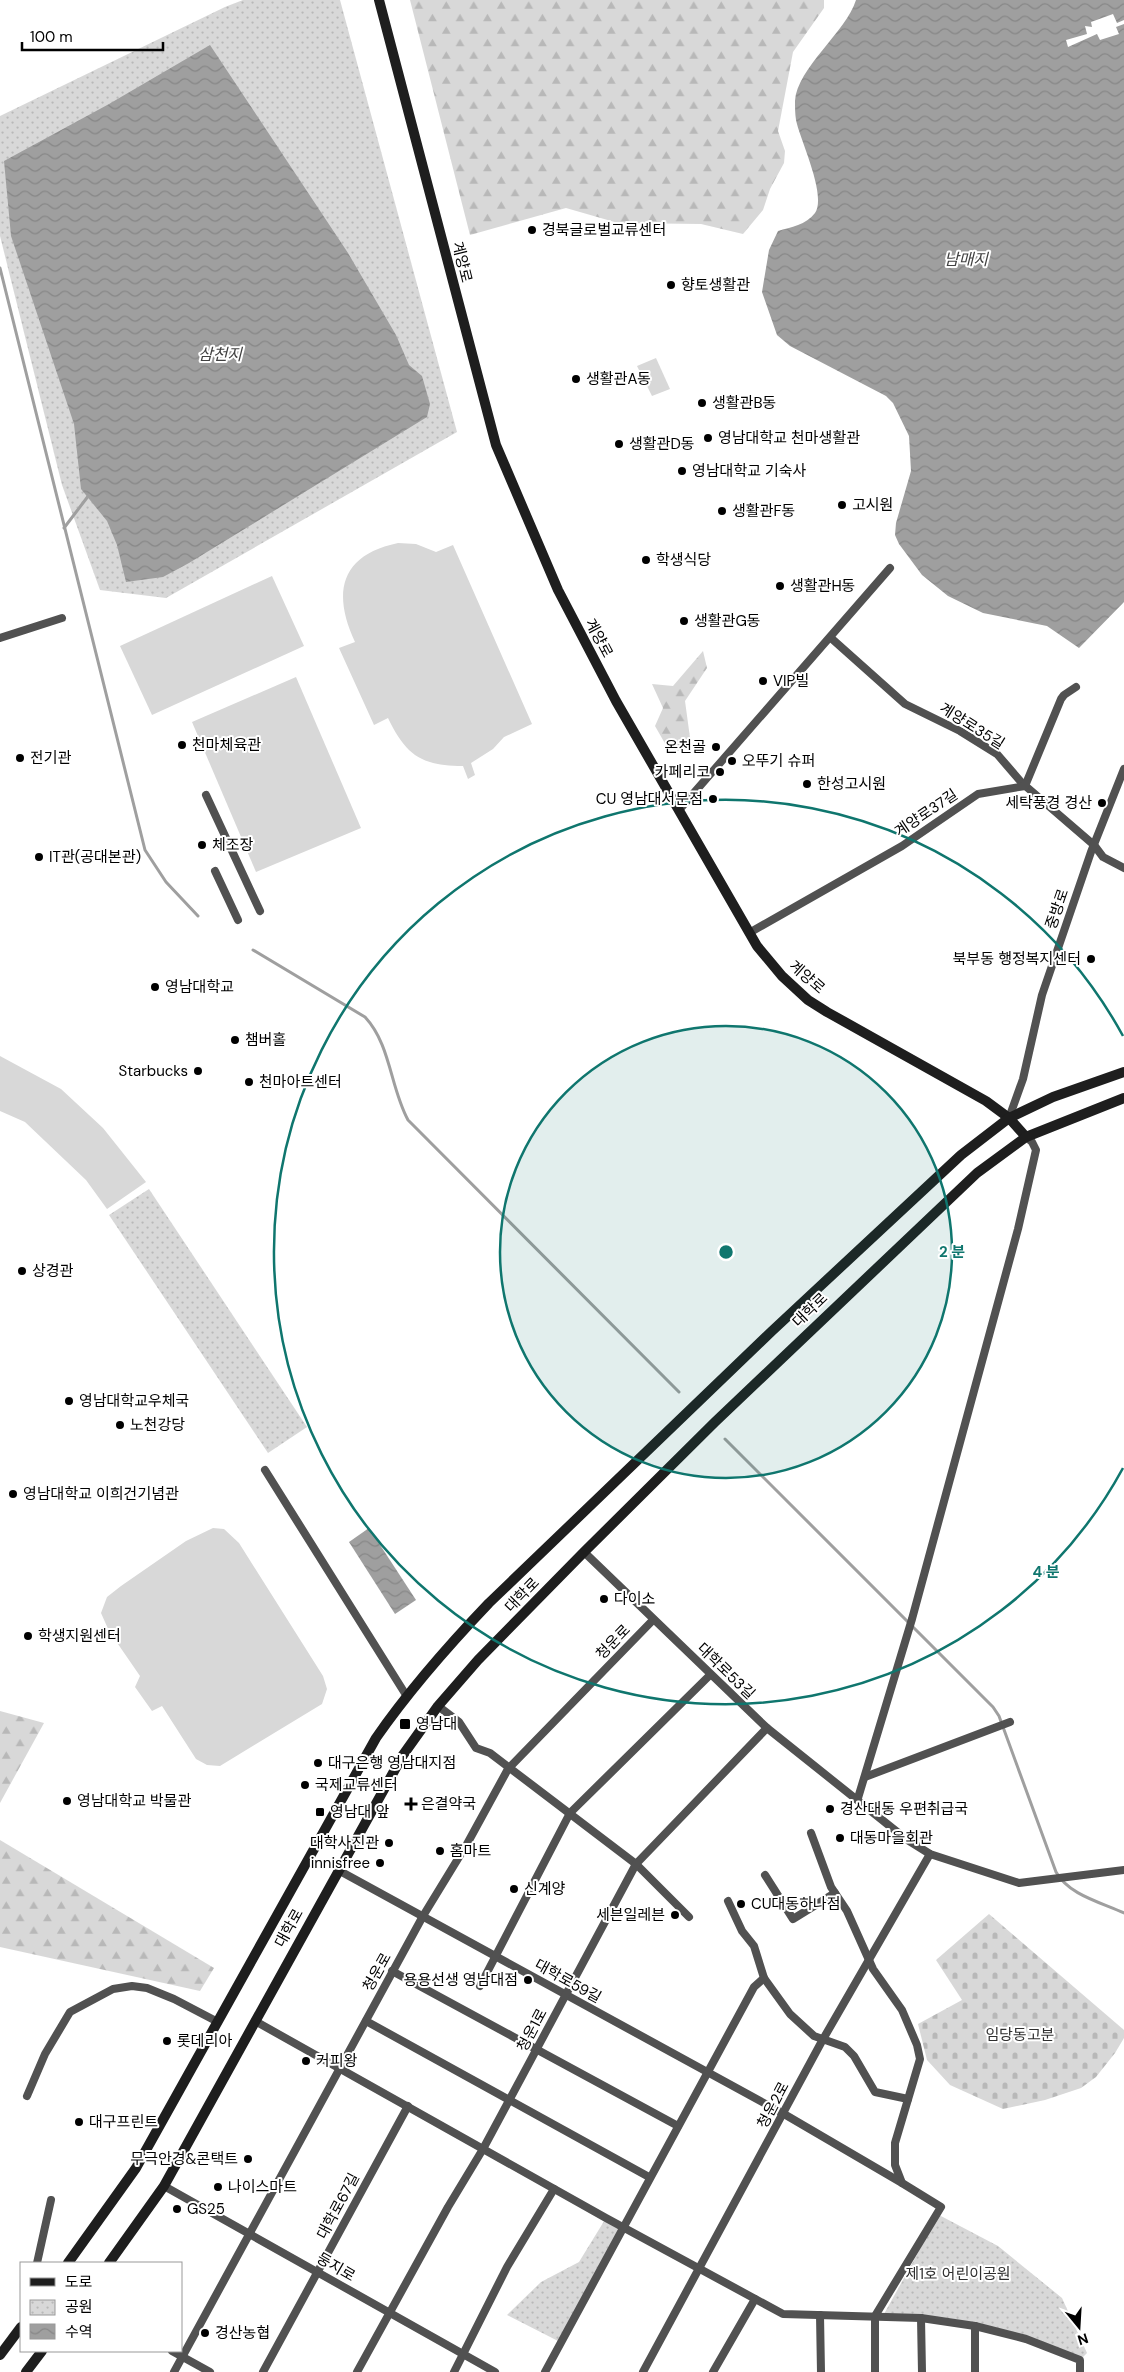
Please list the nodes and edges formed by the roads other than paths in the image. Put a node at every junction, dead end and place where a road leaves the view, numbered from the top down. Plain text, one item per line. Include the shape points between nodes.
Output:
1 (379, 0) edge
2 (890, 568) dead end
3 (62, 618) dead end
4 (0, 638) edge
5 (831, 638) junction
6 (1076, 687) dead end
7 (1124, 769) edge
8 (1025, 786) junction
9 (206, 795) dead end
10 (679, 810) junction
11 (1094, 845) junction
12 (1124, 868) edge
13 (216, 871) dead end
14 (260, 911) dead end
15 (238, 920) dead end
16 (749, 933) junction
17 (1124, 1072) edge
18 (1124, 1098) edge
19 (1008, 1118) junction
20 (1026, 1138) junction
21 (265, 1470) dead end
22 (584, 1552) junction
23 (653, 1620) junction
24 (710, 1675) junction
25 (406, 1694) junction
26 (438, 1706) junction
27 (1010, 1722) dead end
28 (767, 1728) junction
29 (508, 1769) junction
30 (865, 1777) junction
31 (858, 1798) junction
32 (570, 1813) junction
33 (811, 1833) dead end
34 (930, 1854) junction
35 (636, 1864) junction
36 (338, 1870) junction
37 (1124, 1870) edge
38 (765, 1876) dead end
39 (835, 1893) junction
40 (728, 1901) dead end
41 (423, 1916) junction
42 (689, 1917) dead end
43 (495, 1956) junction
44 (868, 1959) junction
45 (392, 1972) junction
46 (764, 1978) junction
47 (480, 1986) dead end
48 (566, 1996) junction
49 (366, 2020) junction
50 (216, 2021) junction
51 (254, 2021) junction
52 (822, 2041) junction
53 (538, 2049) junction
54 (339, 2068) junction
55 (707, 2072) junction
56 (27, 2096) dead end
57 (908, 2099) junction
58 (510, 2100) junction
59 (408, 2106) junction
60 (784, 2114) junction
61 (678, 2126) junction
62 (483, 2149) junction
63 (649, 2177) junction
64 (902, 2183) junction
65 (164, 2186) junction
66 (554, 2189) junction
67 (51, 2200) dead end
68 (622, 2226) junction
69 (249, 2234) junction
70 (37, 2262) edge
71 (69, 2262) edge
72 (110, 2262) edge
73 (698, 2267) junction
74 (318, 2273) junction
75 (755, 2298) junction
76 (389, 2313) junction
77 (820, 2315) junction
78 (875, 2316) junction
79 (921, 2318) junction
80 (975, 2326) junction
81 (20, 2328) edge
82 (31, 2352) edge
83 (41, 2352) edge
84 (174, 2352) edge
85 (464, 2354) junction
86 (0, 2355) edge
87 (182, 2356) junction
88 (34, 2361) junction
89 (714, 2370) edge
90 (26, 2372) edge
91 (33, 2372) edge
92 (174, 2372) edge
93 (210, 2372) edge
94 (263, 2372) edge
95 (357, 2372) edge
96 (454, 2372) edge
97 (495, 2372) edge
98 (545, 2372) edge
99 (643, 2372) edge
100 (723, 2372) edge
101 (821, 2372) edge
102 (875, 2372) edge
103 (922, 2372) edge
104 (975, 2372) edge
105 (1080, 2372) edge

1 - 10 main road, 계양로 via 496,445 558,590 584,642
2 - 5 street
3 - 4 street
5 - 8 street, 계양로35길 via 906,704 997,754
5 - 10 street
6 - 8 street via 1061,699
7 - 11 street, 중방로
8 - 11 street, 계양로35길
8 - 16 street, 계양로37길 via 978,794 902,846
9 - 14 street
10 - 16 main road, 계양로
11 - 12 street, 계양로35길 via 1103,857
11 - 19 street, 중방로 via 1042,995 1023,1079
13 - 15 street
16 - 19 main road, 계양로 via 782,976 808,1000 986,1101
17 - 19 main road via 1052,1097
18 - 20 main road, 대학로
19 - 20 main road, 계양로
19 - 25 main road via 961,1155 765,1338 489,1603
20 - 22 main road, 대학로 via 977,1173 860,1282
20 - 30 street via 1036,1150 1018,1229 912,1619
21 - 25 street
22 - 23 street, 대학로53길
22 - 26 main road, 대학로 via 478,1660
23 - 24 street, 대학로53길
23 - 29 street, 청운로
24 - 28 street, 대학로53길
24 - 32 street
25 - 50 main road via 376,1738
26 - 29 street via 459,1722 476,1748 490,1753
26 - 36 main road, 대학로 via 403,1755
27 - 30 street
28 - 31 street, 대학로53길
28 - 35 street, 청운1로
29 - 32 street
29 - 41 street, 청운로
30 - 31 street
31 - 34 street, 대학로53길 via 906,1839
32 - 35 street
32 - 43 street
33 - 39 street
34 - 37 street, 대학로53길 via 1019,1883
34 - 44 street, 청운2로
35 - 42 street
35 - 48 street, 청운1로
36 - 41 street, 대학로59길
36 - 51 main road, 대학로
38 - 39 street via 793,1919
39 - 44 street via 847,1911
40 - 46 street via 742,1931 754,1946
41 - 43 street, 대학로59길
41 - 45 street, 청운로
43 - 47 street
43 - 48 street, 대학로59길
44 - 52 street, 청운2로
44 - 57 street via 902,2010 917,2045 920,2059
45 - 49 street, 청운로
45 - 53 street
46 - 52 street via 790,2014
46 - 55 street via 754,1987
48 - 53 street, 청운1로
48 - 55 street, 대학로59길
49 - 54 street, 청운로
49 - 58 street
50 - 56 street via 147,1988 112,1989 70,2012 45,2054
50 - 71 main road via 136,2168
51 - 54 street
51 - 65 main road, 대학로
52 - 57 street via 845,2047 854,2056 874,2092
52 - 60 street, 청운2로
53 - 58 street, 청운1로
53 - 61 street
54 - 59 street
54 - 69 street, 청운로
55 - 60 street, 대학로59길
55 - 61 street
57 - 64 street via 895,2143 895,2165
58 - 62 street, 청운1로
58 - 63 street
59 - 62 street
59 - 74 street, 대학로67길
60 - 64 street, 대학로59길
60 - 73 street, 청운2로
61 - 63 street
62 - 66 street
62 - 76 street, 청운1로
63 - 68 street
64 - 78 street, 대학로59길 via 941,2207
65 - 69 street, 둥지로
65 - 72 main road, 대학로
66 - 68 street
66 - 85 street via 507,2267
67 - 70 street
68 - 73 street
68 - 98 street
69 - 74 street, 둥지로
69 - 87 street, 청운로
73 - 75 street
73 - 99 street, 청운2로
74 - 76 street, 둥지로
74 - 94 street, 대학로67길
75 - 77 street via 783,2314
75 - 89 street
76 - 85 street, 둥지로
76 - 95 street, 청운1로
77 - 78 street
77 - 101 street
78 - 79 street
78 - 102 street
79 - 80 street
79 - 103 street
80 - 104 street
80 - 105 street via 1026,2339 1080,2360
81 - 86 main road
82 - 88 main road
83 - 88 main road
84 - 87 street
85 - 96 street
85 - 97 street, 둥지로
87 - 92 street, 청운로
87 - 93 street
88 - 90 main road
88 - 91 main road
89 - 100 street

